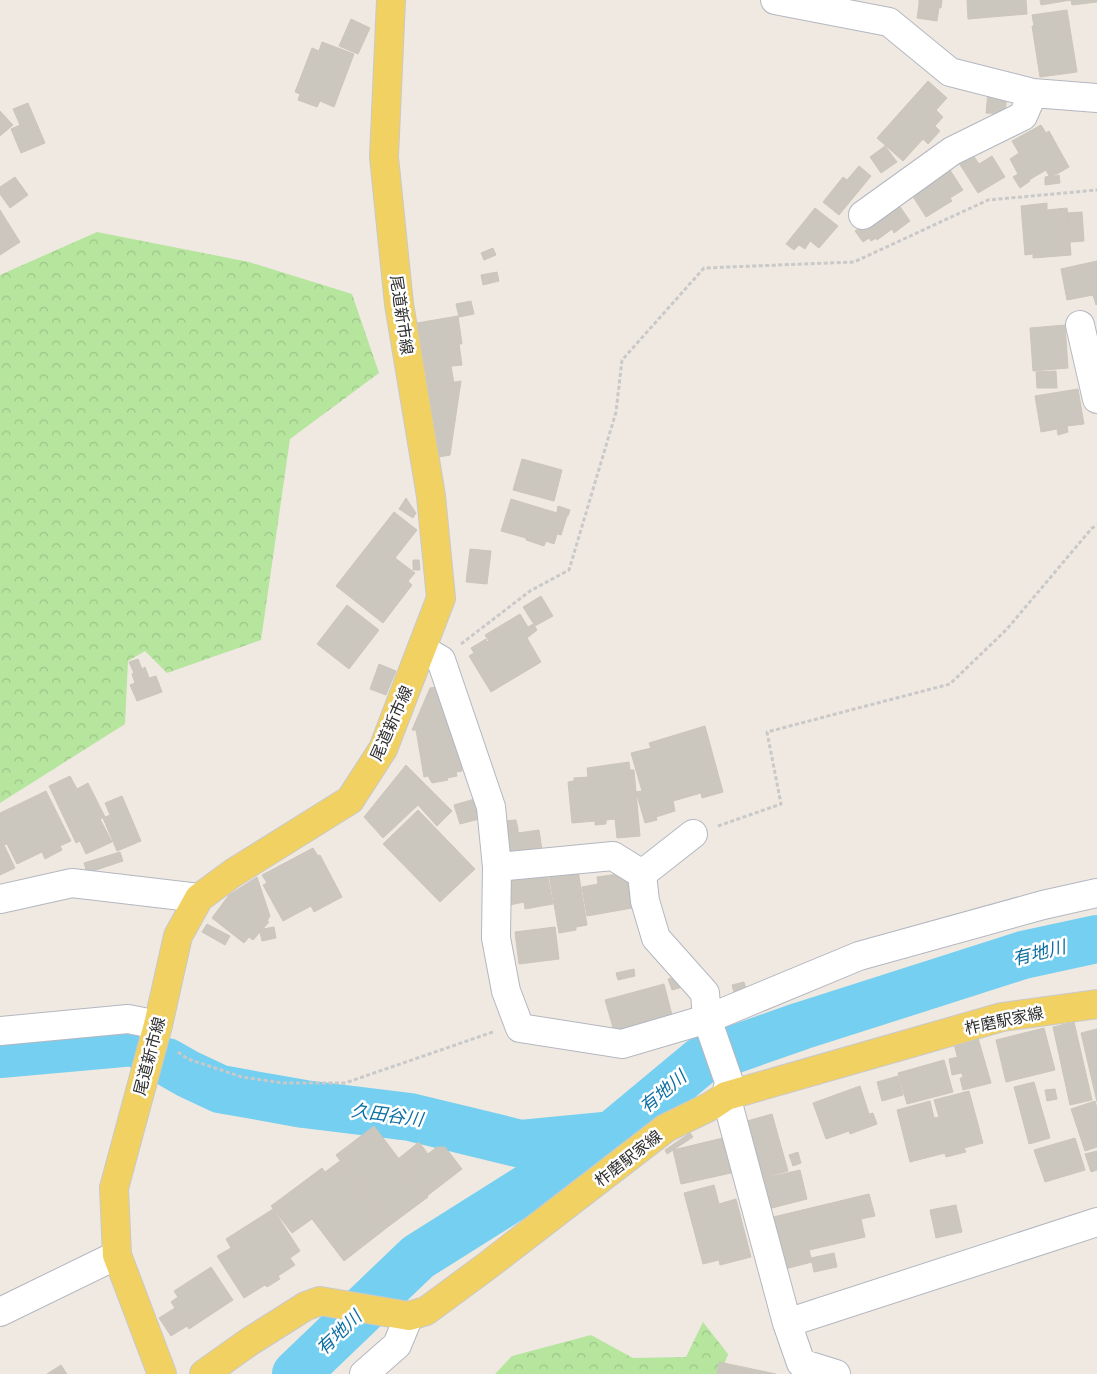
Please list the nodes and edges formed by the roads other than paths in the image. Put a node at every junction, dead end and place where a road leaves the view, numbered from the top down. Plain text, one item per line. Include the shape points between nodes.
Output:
1 (391, 0) edge
2 (775, 0) edge
3 (1033, 93) junction
4 (1097, 98) edge
5 (863, 215) dead end
6 (1080, 325) dead end
7 (1097, 399) edge
8 (432, 654) junction
9 (693, 834) road end
10 (496, 867) junction
11 (642, 874) junction
12 (1097, 893) edge
13 (199, 898) junction
14 (0, 899) edge
15 (1097, 1004) edge
16 (707, 1019) junction
17 (158, 1025) junction
18 (0, 1031) edge
19 (728, 1089) junction
20 (1097, 1222) edge
21 (117, 1254) junction
22 (0, 1312) edge
23 (409, 1316) junction
24 (787, 1323) junction
25 (162, 1374) edge
26 (204, 1374) edge
27 (364, 1374) edge
28 (836, 1374) edge

1 - 8 main road, 尾道新市線 via 384,156 399,304 431,496 441,598
2 - 3 street via 889,22 950,72
3 - 4 street
3 - 5 street via 1023,116 952,151
6 - 7 street
8 - 10 street via 491,807
8 - 13 main road, 尾道新市線 via 384,749 350,800
9 - 11 street
10 - 11 street via 613,856
10 - 16 street via 496,938 506,991 520,1028 622,1044
11 - 16 street via 656,938 705,993
12 - 16 street via 859,956
13 - 14 street via 72,883
13 - 17 main road, 尾道新市線 via 178,936
15 - 19 main road, 柞磨駅家線 via 1002,1017
16 - 19 street
17 - 18 street via 128,1019
17 - 21 main road, 尾道新市線 via 114,1188
19 - 23 main road, 柞磨駅家線 via 711,1106 666,1128 426,1312
19 - 24 street
20 - 24 street
21 - 22 street
21 - 25 main road, 尾道新市線
23 - 26 main road, 柞磨駅家線 via 320,1301 298,1311
23 - 27 street via 397,1345
24 - 28 street via 801,1363

